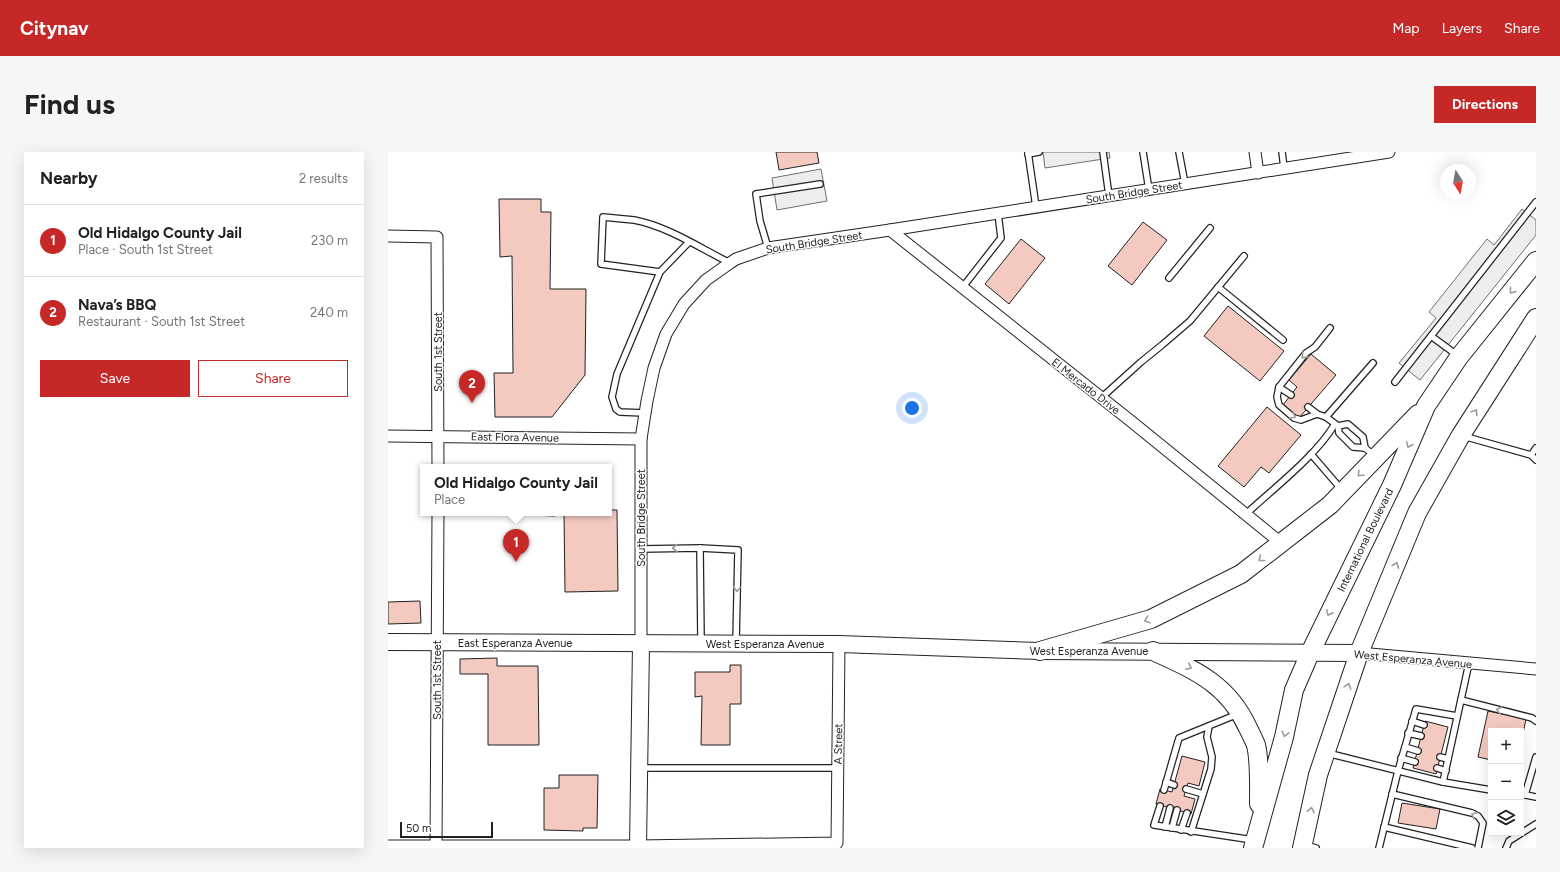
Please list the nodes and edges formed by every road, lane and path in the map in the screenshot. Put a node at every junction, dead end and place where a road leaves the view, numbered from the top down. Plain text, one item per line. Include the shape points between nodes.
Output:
1 (1039, 152) edge
2 (1103, 152) edge
3 (1143, 152) edge
4 (1179, 152) edge
5 (1255, 152) edge
6 (1282, 152) edge
7 (1389, 152) edge
8 (1028, 153) edge
9 (1359, 154) edge
10 (1284, 168) junction
11 (1258, 172) junction
12 (820, 184) dead end
13 (1185, 184) junction
14 (1149, 190) junction
15 (1109, 196) junction
16 (1536, 202) edge
17 (1036, 207) junction
18 (998, 213) junction
19 (1210, 228) dead end
20 (890, 230) junction
21 (388, 236) edge
22 (689, 242) junction
23 (768, 248) junction
24 (1244, 256) dead end
25 (1536, 261) edge
26 (730, 264) junction
27 (660, 272) junction
28 (1169, 278) dead end
29 (1218, 287) junction
30 (962, 288) junction
31 (1534, 325) edge
32 (1330, 328) dead end
33 (1431, 336) junction
34 (1283, 340) dead end
35 (1459, 357) junction
36 (1373, 363) dead end
37 (1395, 382) dead end
38 (1279, 387) junction
39 (1291, 395) dead end
40 (1101, 398) junction
41 (1426, 406) junction
42 (1308, 407) dead end
43 (645, 414) junction
44 (1317, 414) junction
45 (1326, 418) junction
46 (1336, 425) junction
47 (1461, 435) junction
48 (388, 436) edge
49 (439, 436) junction
50 (641, 439) junction
51 (1536, 448) edge
52 (1371, 452) junction
53 (1311, 454) junction
54 (1531, 456) junction
55 (1536, 460) edge
56 (438, 464) edge
57 (1343, 492) junction
58 (1246, 514) junction
59 (438, 516) edge
60 (1281, 543) junction
61 (641, 548) junction
62 (700, 548) junction
63 (388, 642) edge
64 (437, 642) junction
65 (641, 644) junction
66 (701, 644) junction
67 (736, 644) junction
68 (839, 644) junction
69 (1040, 651) junction
70 (1153, 651) junction
71 (1310, 653) junction
72 (1358, 653) junction
73 (1469, 663) junction
74 (1536, 669) edge
75 (1461, 700) junction
76 (1241, 713) junction
77 (1458, 716) junction
78 (1412, 721) junction
79 (1536, 721) edge
80 (1424, 725) dead end
81 (1209, 726) junction
82 (1447, 731) dead end
83 (1408, 733) junction
84 (1454, 733) junction
85 (1421, 736) dead end
86 (1444, 742) dead end
87 (1451, 744) junction
88 (1405, 746) junction
89 (1418, 751) dead end
90 (1326, 753) junction
91 (1440, 757) dead end
92 (1536, 757) edge
93 (1401, 758) junction
94 (1448, 760) junction
95 (1415, 762) dead end
96 (639, 768) junction
97 (838, 768) junction
98 (1437, 768) dead end
99 (1398, 770) junction
100 (1446, 771) junction
101 (1166, 782) junction
102 (1443, 782) junction
103 (1174, 785) dead end
104 (1186, 789) dead end
105 (1164, 790) dead end
106 (1488, 790) edge
107 (1193, 791) junction
108 (1524, 792) edge
109 (1203, 794) junction
110 (1392, 794) junction
111 (1524, 795) edge
112 (1536, 797) edge
113 (1191, 798) dead end
114 (1160, 806) dead end
115 (1170, 808) dead end
116 (1177, 810) dead end
117 (1187, 813) dead end
118 (1536, 824) edge
119 (1165, 827) junction
120 (1384, 827) junction
121 (1172, 828) junction
122 (1181, 830) junction
123 (1192, 832) junction
124 (1255, 838) edge
125 (388, 846) edge
126 (436, 847) edge
127 (638, 847) edge
128 (1307, 847) edge
129 (1379, 848) edge
130 (1472, 848) edge
131 (1478, 848) edge
132 (1506, 848) edge

1 - 8 lane
2 - 15 lane
3 - 14 lane
4 - 13 lane
5 - 11 street
6 - 10 lane
7 - 9 street, South Bridge Street
8 - 17 lane
9 - 10 street, South Bridge Street
10 - 11 street, South Bridge Street
11 - 13 street, South Bridge Street
12 - 23 lane via 756,194
13 - 14 street, South Bridge Street
14 - 15 street, South Bridge Street
15 - 17 street, South Bridge Street
16 - 33 lane
17 - 18 street, South Bridge Street
18 - 20 street, South Bridge Street
18 - 30 lane via 1001,238
19 - 28 lane
20 - 23 street, South Bridge Street
20 - 30 street, El Mercado Drive
21 - 49 street, South 1st Street via 437,237
22 - 26 lane
22 - 27 lane
22 - 27 lane via 635,220 603,217 601,264
23 - 26 street, South Bridge Street via 736,259
24 - 29 lane
25 -> 35 main road, International Boulevard
26 - 43 street, South Bridge Street via 706,280 684,304 666,334 654,368
27 - 43 lane via 617,374 612,397 616,409 620,412
29 - 34 lane
29 - 40 lane via 1190,321
30 - 40 street, El Mercado Drive
47 -> 31 main road
32 -> 38 lane
33 - 35 lane
33 - 37 lane
35 - 41 main road, International Boulevard
36 - 45 lane
38 - 39 lane
38 -> 44 lane via 1279,405 1294,418 1301,420
40 - 58 street, El Mercado Drive
41 - 52 main road
41 -> 71 main road, International Boulevard via 1392,485
42 - 44 lane
43 - 50 street, South Bridge Street
44 - 45 lane
45 - 46 lane
46 - 52 lane via 1339,433 1353,447
46 - 52 lane via 1348,424 1363,437
46 - 53 lane
47 - 54 lane
72 -> 47 main road via 1417,513
48 - 49 street, East Flora Avenue
49 - 50 street, East Flora Avenue
49 - 56 street, South 1st Street
50 - 61 street, South Bridge Street
51 - 54 lane
52 -> 57 main road
53 - 57 lane
53 - 58 lane
54 - 55 lane
57 - 60 main road
58 - 60 street, El Mercado Drive
59 - 64 street, South 1st Street
60 -> 69 main road via 1241,574 1151,619
62 -> 61 lane
61 - 65 street, South Bridge Street
62 - 66 lane
62 -> 67 lane via 738,550
63 - 64 street, East Esperanza Avenue
64 - 65 street, East Esperanza Avenue
64 - 126 street, South 1st Street
65 - 66 street, West Esperanza Avenue
65 - 96 street, South Bridge Street
66 - 67 street, West Esperanza Avenue
67 - 68 street, West Esperanza Avenue
68 - 69 street, West Esperanza Avenue
68 - 97 street, A Street
69 - 70 street, West Esperanza Avenue
70 - 71 street, West Esperanza Avenue
70 -> 76 main road via 1192,668 1218,686
71 - 72 street, West Esperanza Avenue
71 -> 124 main road, International Boulevard via 1294,690 1284,737
72 - 73 street, West Esperanza Avenue
90 -> 72 main road
73 - 74 street, West Esperanza Avenue
73 - 75 lane
75 - 77 lane
79 -> 75 lane
76 - 81 lane
76 - 124 main road via 1256,745 1259,775
77 - 78 lane via 1416,708
77 - 84 lane
78 - 80 lane
78 - 83 lane
81 - 101 lane via 1179,738
81 - 109 lane via 1207,737 1212,757 1211,770
82 - 84 lane
83 - 85 lane
83 - 88 lane
84 - 87 lane
86 - 87 lane
87 - 94 lane
88 - 89 lane
88 - 93 lane
90 - 99 lane
128 -> 90 main road via 1318,775
91 - 94 lane
92 - 108 lane
93 - 95 lane
93 - 99 lane
94 - 100 lane
96 - 97 lane
96 - 127 street, South Bridge Street
97 - 127 street, A Street via 837,843
98 - 100 lane
99 - 102 lane
99 - 110 lane
100 - 102 lane
101 - 103 lane
101 - 105 lane
102 - 106 lane
104 - 107 lane
107 - 109 lane
107 - 113 lane
109 - 123 lane
110 - 120 lane
131 -> 110 lane via 1483,823 1478,816
111 - 112 lane
114 - 119 lane via 1154,825
115 - 119 lane
116 - 121 lane
117 - 122 lane
118 - 132 lane via 1509,841
119 - 121 lane
120 - 129 lane
120 - 130 lane
121 - 122 lane
122 - 123 lane
123 - 124 lane
125 - 126 street
126 - 127 street

